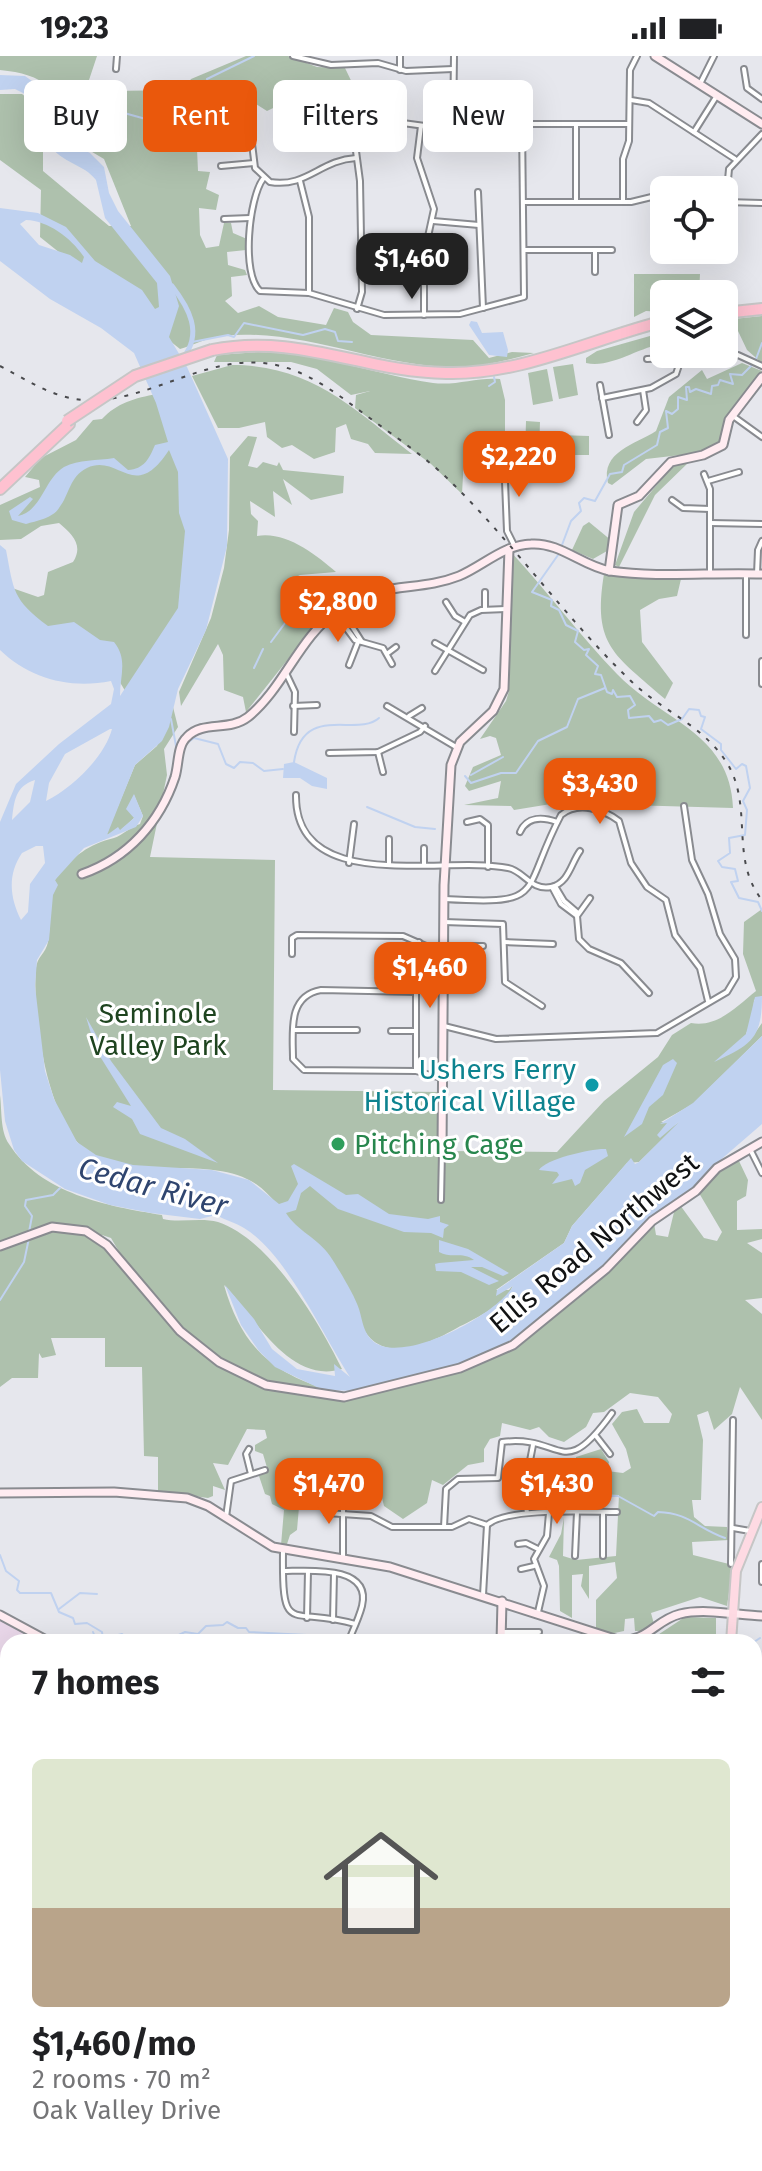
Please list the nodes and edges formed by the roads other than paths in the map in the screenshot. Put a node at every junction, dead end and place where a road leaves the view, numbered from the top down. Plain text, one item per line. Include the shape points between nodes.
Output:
1 (117, 56) edge
2 (293, 56) edge
3 (400, 56) edge
4 (454, 56) edge
5 (637, 56) edge
6 (655, 56) edge
7 (714, 56) edge
8 (116, 69) dead end
9 (453, 69) junction
10 (744, 69) dead end
11 (400, 70) junction
12 (453, 80) edge
13 (700, 84) junction
14 (717, 96) junction
15 (762, 99) edge
16 (629, 100) junction
17 (533, 124) edge
18 (576, 124) junction
19 (629, 124) junction
20 (762, 124) edge
21 (421, 125) joint
22 (694, 132) junction
23 (761, 136) edge
24 (253, 152) edge
25 (522, 152) edge
26 (356, 158) junction
27 (735, 159) junction
28 (254, 163) junction
29 (221, 166) dead end
30 (727, 176) edge
31 (263, 179) junction
32 (300, 181) junction
33 (478, 192) dead end
34 (650, 197) edge
35 (523, 202) junction
36 (576, 202) junction
37 (623, 202) junction
38 (738, 202) edge
39 (762, 203) edge
40 (250, 218) junction
41 (224, 219) dead end
42 (433, 221) junction
43 (479, 225) junction
44 (525, 250) junction
45 (595, 250) junction
46 (612, 250) dead end
47 (595, 272) dead end
48 (309, 293) junction
49 (762, 307) edge
50 (483, 308) junction
51 (357, 309) junction
52 (738, 310) edge
53 (424, 315) junction
54 (650, 327) edge
55 (738, 356) edge
56 (647, 359) dead end
57 (650, 359) edge
58 (762, 366) edge
59 (678, 368) edge
60 (762, 379) edge
61 (600, 385) dead end
62 (643, 390) junction
63 (602, 398) junction
64 (733, 416) junction
65 (637, 422) dead end
66 (68, 423) junction
67 (609, 435) dead end
68 (762, 437) edge
69 (504, 457) dead end
70 (739, 472) dead end
71 (704, 474) dead end
72 (708, 481) junction
73 (0, 483) edge
74 (0, 489) edge
75 (672, 500) dead end
76 (710, 509) junction
77 (710, 523) junction
78 (762, 524) edge
79 (762, 541) edge
80 (512, 548) junction
81 (609, 571) junction
82 (710, 573) junction
83 (746, 574) junction
84 (760, 574) edge
85 (485, 592) dead end
86 (446, 602) dead end
87 (485, 610) junction
88 (506, 610) junction
89 (338, 611) junction
90 (465, 622) junction
91 (746, 635) dead end
92 (361, 643) junction
93 (435, 643) dead end
94 (396, 647) dead end
95 (447, 651) junction
96 (388, 653) junction
97 (762, 661) edge
98 (392, 664) dead end
99 (349, 665) dead end
100 (483, 670) dead end
101 (284, 671) junction
102 (435, 671) dead end
103 (762, 684) edge
104 (317, 705) dead end
105 (293, 706) junction
106 (387, 706) dead end
107 (422, 708) dead end
108 (409, 716) junction
109 (425, 726) junction
110 (294, 732) dead end
111 (456, 747) junction
112 (378, 752) junction
113 (329, 753) dead end
114 (383, 772) dead end
115 (296, 795) dead end
116 (684, 806) dead end
117 (467, 822) dead end
118 (557, 822) junction
119 (354, 824) dead end
120 (520, 832) dead end
121 (389, 839) dead end
122 (424, 848) dead end
123 (580, 851) dead end
124 (349, 863) junction
125 (389, 864) junction
126 (424, 864) junction
127 (445, 866) junction
128 (488, 867) junction
129 (82, 874) dead end
130 (532, 884) junction
131 (554, 886) junction
132 (590, 898) dead end
133 (444, 899) junction
134 (577, 915) junction
135 (444, 922) junction
136 (419, 942) junction
137 (504, 942) junction
138 (553, 944) dead end
139 (444, 946) junction
140 (483, 946) dead end
141 (292, 954) dead end
142 (416, 992) junction
143 (649, 993) dead end
144 (708, 1001) junction
145 (542, 1006) dead end
146 (444, 1026) junction
147 (294, 1030) junction
148 (357, 1030) dead end
149 (391, 1031) dead end
150 (416, 1031) junction
151 (416, 1071) junction
152 (443, 1078) junction
153 (762, 1142) edge
154 (750, 1149) junction
155 (442, 1150) joint
156 (762, 1173) edge
157 (441, 1200) dead end
158 (0, 1246) edge
159 (612, 1413) dead end
160 (733, 1420) dead end
161 (596, 1436) junction
162 (533, 1444) junction
163 (249, 1449) dead end
164 (610, 1454) dead end
165 (265, 1470) dead end
166 (251, 1474) junction
167 (0, 1493) edge
168 (343, 1493) dead end
169 (762, 1507) edge
170 (549, 1512) junction
171 (577, 1512) junction
172 (603, 1512) junction
173 (617, 1512) dead end
174 (327, 1513) dead end
175 (527, 1513) junction
176 (762, 1514) edge
177 (343, 1515) junction
178 (226, 1517) junction
179 (487, 1525) junction
180 (444, 1527) junction
181 (733, 1528) junction
182 (752, 1531) junction
183 (518, 1544) dead end
184 (283, 1549) junction
185 (538, 1549) junction
186 (575, 1556) dead end
187 (603, 1556) dead end
188 (343, 1559) junction
189 (731, 1564) dead end
190 (762, 1564) edge
191 (534, 1566) junction
192 (521, 1569) dead end
193 (283, 1571) junction
194 (308, 1571) junction
195 (334, 1573) junction
196 (762, 1582) edge
197 (483, 1595) junction
198 (502, 1601) junction
199 (538, 1612) junction
200 (0, 1615) edge
201 (733, 1615) junction
202 (762, 1616) edge
203 (307, 1618) junction
204 (333, 1620) junction
205 (355, 1624) junction
206 (501, 1632) joint
207 (539, 1632) dead end
208 (35, 1634) edge
209 (351, 1634) edge
210 (600, 1634) edge
211 (650, 1634) edge
212 (733, 1634) edge
213 (762, 1787) edge
214 (762, 1810) edge

1 - 8 street
2 - 11 street via 331,65 378,63
3 - 11 street
4 - 9 street
5 - 16 street via 630,70
6 - 13 street
7 - 13 street
9 - 11 street
9 - 12 street
10 - 15 street via 745,86
13 - 14 street
14 - 20 street
14 - 22 street
16 - 19 street
16 - 22 street via 648,102
17 - 18 street
18 - 19 street
18 - 36 street
19 - 37 street
21 - 26 street via 375,124 360,139
21 - 42 street via 417,158 432,195
22 - 27 street
23 - 27 street
24 - 28 street
25 - 35 street
26 - 32 street via 330,161
26 - 51 street via 362,292
27 - 30 street
28 - 29 street
28 - 31 street
31 - 32 street
31 - 40 street via 252,197
32 - 48 street via 309,217
33 - 43 street
34 - 37 street
35 - 36 street
35 - 44 street
36 - 37 street
38 - 39 street
40 - 41 street
40 - 48 street via 255,286 266,293
42 - 43 street
42 - 53 street via 424,255
43 - 50 street
44 - 45 street
44 - 50 street via 524,297
45 - 46 street
45 - 47 street
48 - 51 street
49 - 52 highway
50 - 53 street
51 - 53 street
54 - 66 highway, bridge via 518,366 468,373 406,369 287,345 213,352 135,376
55 - 58 street
56 - 57 street
59 - 62 street via 676,374
60 - 64 street
61 - 63 street
62 - 63 street
62 - 65 street via 646,410
63 - 67 street
64 - 68 street
64 - 81 street via 723,445 671,462 639,496 618,505
66 - 73 highway
66 - 74 highway
69 - 80 street
70 - 72 street
71 - 72 street
72 - 76 street
75 - 76 street via 683,508
76 - 77 street
77 - 78 street
77 - 82 street
79 - 84 street
80 - 81 street via 549,546
80 - 88 street
80 - 89 street via 459,576 383,588
81 - 82 street
82 - 83 street
83 - 84 street
83 - 91 street
85 - 87 street
86 - 90 street
87 - 88 street
87 - 90 street
88 - 111 street via 501,697
89 - 92 street
89 - 101 street
90 - 95 street
92 - 96 street
92 - 99 street
93 - 95 street
94 - 96 street
95 - 100 street
95 - 102 street
96 - 98 street
97 - 103 street
101 - 105 street via 294,685
101 - 129 street via 244,720 200,728 185,738 172,784 152,824 117,857
104 - 105 street
105 - 110 street
106 - 108 street
107 - 108 street
108 - 109 street
109 - 111 street
109 - 112 street
111 - 127 street
112 - 113 street
112 - 114 street
115 - 124 street via 304,830 325,851
116 - 144 street via 692,860 737,967 727,992
117 - 128 street via 480,819 488,825
118 - 120 street via 532,819
118 - 130 street
118 - 144 street via 565,811 582,806 622,825 631,863 650,890 666,900 675,935 700,968
119 - 124 street
121 - 125 street
122 - 126 street
123 - 131 street via 567,877
124 - 125 street
125 - 126 street
126 - 127 street
127 - 128 street
127 - 133 street
128 - 130 street via 510,868
130 - 131 street
130 - 133 street via 510,900
131 - 134 street via 561,904
132 - 134 street
133 - 135 street
134 - 143 street via 582,943 617,960
135 - 137 street via 501,923
135 - 139 street
136 - 139 street
136 - 141 street via 403,936 297,935 292,938
136 - 142 street
137 - 138 street
137 - 145 street via 505,982
139 - 140 street
139 - 146 street
142 - 147 street via 316,991 298,1005
142 - 150 street
144 - 146 street via 657,1033 639,1035 496,1039
146 - 152 street
147 - 148 street
147 - 151 street via 293,1059 300,1068
149 - 150 street
150 - 151 street
151 - 152 street
152 - 155 street
153 - 154 street, Ellis Road Northwest
154 - 156 street
154 - 158 street, Ellis Road Northwest via 717,1168 696,1191 652,1221 606,1269 513,1345 460,1368 344,1397 266,1385 235,1372 180,1331 102,1240 72,1227 38,1230
155 - 157 street
159 - 161 street
160 - 181 street
161 - 162 street via 571,1453
161 - 164 street
162 - 175 street via 524,1492
162 - 180 street via 502,1442 500,1476 458,1479 449,1486
163 - 166 street
165 - 166 street
166 - 178 street via 231,1481
167 - 178 street via 179,1497
168 - 177 street
169 - 182 main road
170 - 171 street
170 - 175 street
170 - 185 street via 549,1530
171 - 172 street
171 - 186 street
172 - 173 street
172 - 187 street
174 - 177 street
175 - 179 street
176 - 182 main road
177 - 180 street via 371,1516 392,1527
177 - 188 street
178 - 184 street via 267,1545
179 - 180 street via 469,1519
179 - 197 street
181 - 182 street
181 - 189 street
182 - 201 main road via 736,1571
183 - 185 street
184 - 188 street
184 - 193 street
185 - 191 street
188 - 197 street
190 - 196 street
191 - 192 street
191 - 199 street via 544,1586
193 - 194 street
193 - 203 street via 287,1608
194 - 195 street
194 - 203 street
195 - 204 street
195 - 205 street via 349,1577 362,1592
197 - 198 street
198 - 199 street
198 - 206 street
199 - 210 street
200 - 208 street
201 - 202 street
201 - 211 street via 678,1614
201 - 212 main road
203 - 204 street
204 - 205 street
205 - 209 street
206 - 207 street
213 - 214 street

